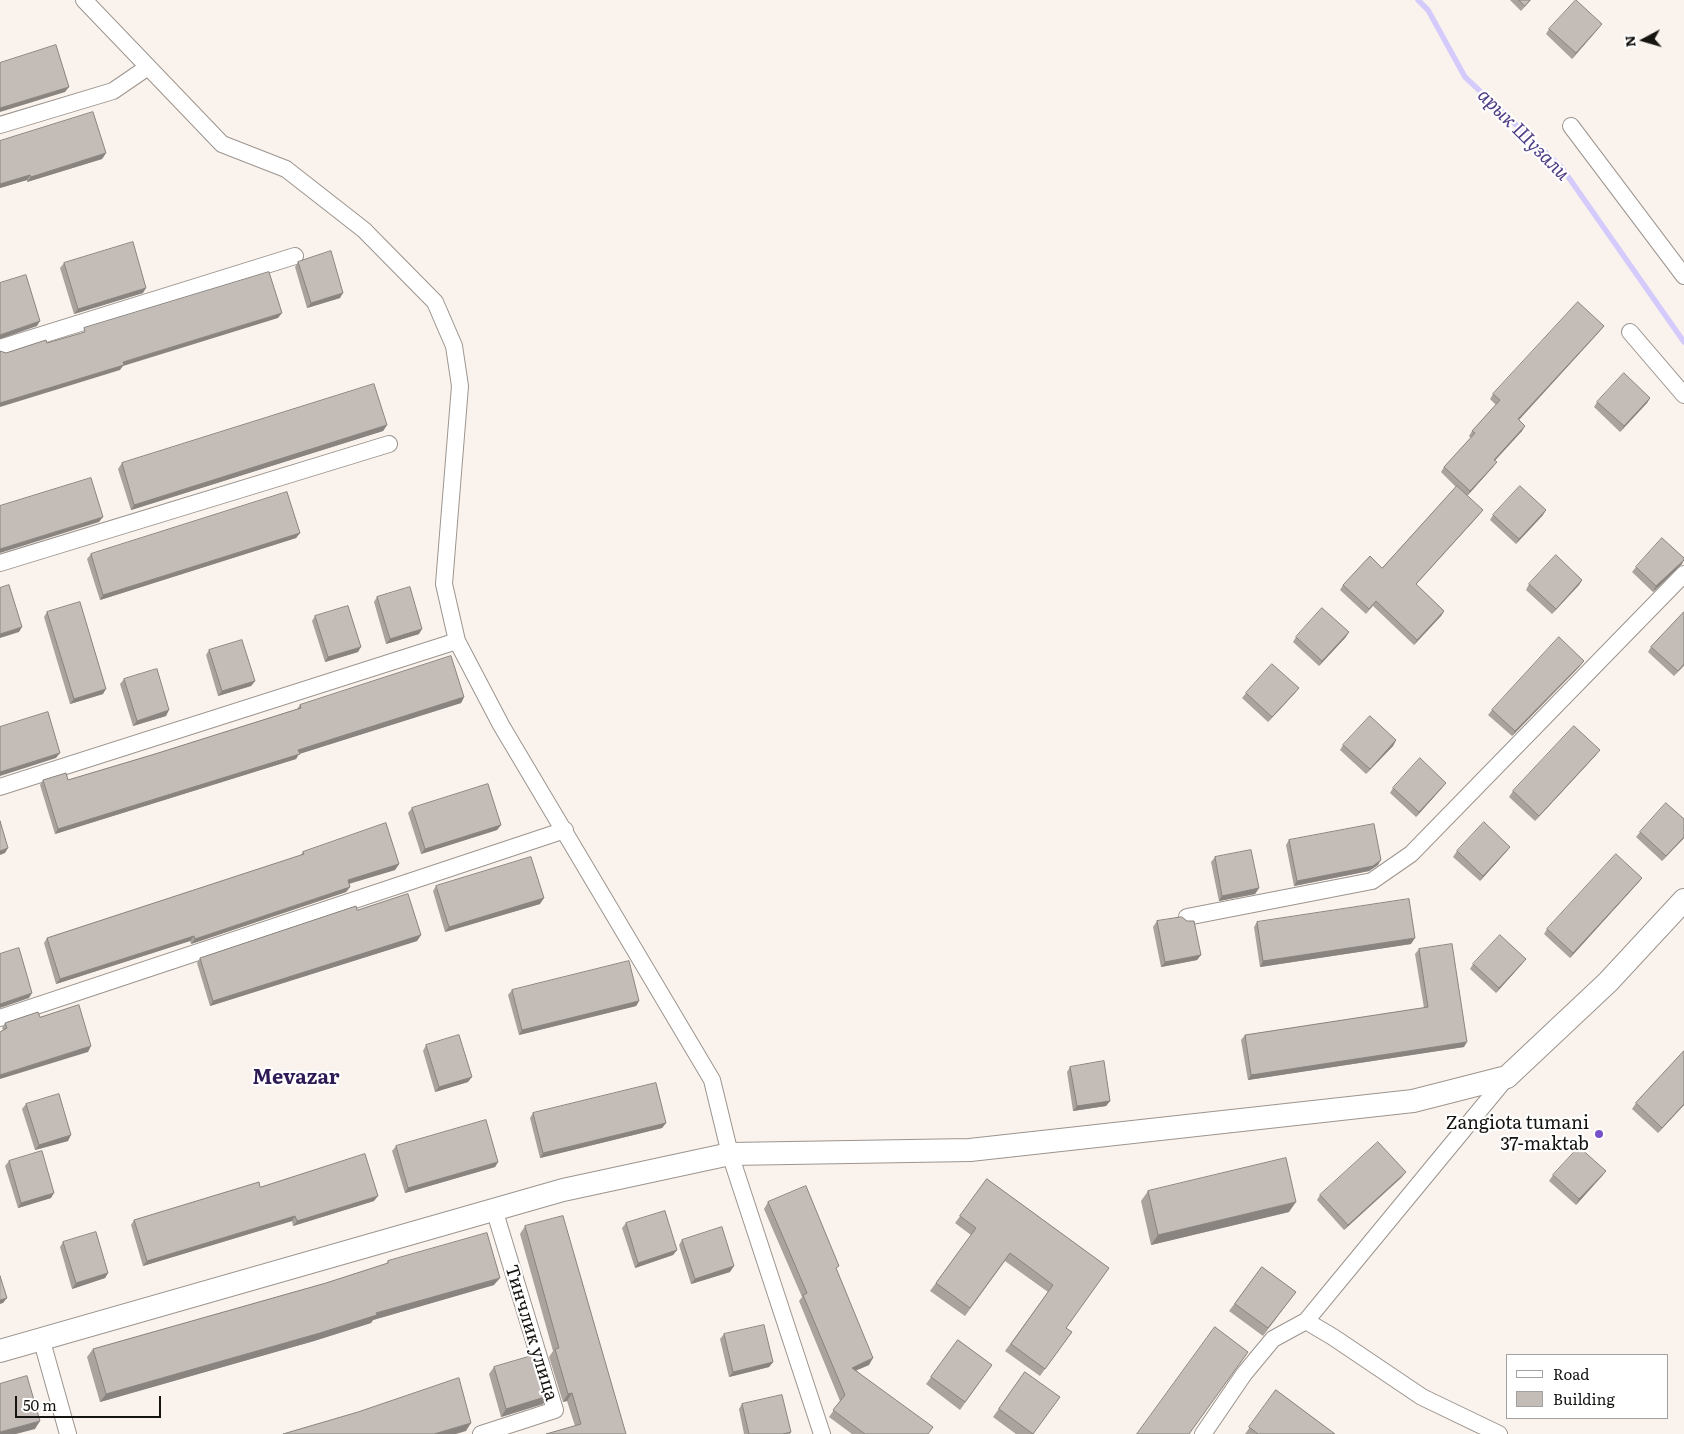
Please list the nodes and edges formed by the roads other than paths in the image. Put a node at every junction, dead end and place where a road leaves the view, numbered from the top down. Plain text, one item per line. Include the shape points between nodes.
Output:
1 (84, 0) edge
2 (148, 67) junction
3 (0, 125) edge
4 (1571, 126) dead end
5 (295, 256) dead end
6 (1684, 276) edge
7 (1630, 332) dead end
8 (0, 348) edge
9 (1684, 395) edge
10 (389, 444) dead end
11 (0, 563) edge
12 (1684, 574) edge
13 (458, 641) junction
14 (0, 786) edge
15 (565, 830) junction
16 (1684, 900) edge
17 (1187, 917) dead end
18 (0, 1018) edge
19 (1507, 1077) junction
20 (730, 1154) junction
21 (494, 1210) junction
22 (1306, 1321) junction
23 (41, 1338) junction
24 (0, 1351) edge
25 (1211, 1431) edge
26 (68, 1434) edge
27 (481, 1434) edge
28 (822, 1434) edge
29 (1499, 1434) edge

1 - 2 street
2 - 3 street via 113,90
2 - 13 street via 222,144 286,169 364,230 435,302 454,346 460,386 444,584
4 - 6 street
5 - 8 street
7 - 9 street
10 - 11 street
12 - 17 street via 1404,860 1372,881
13 - 14 street
13 - 15 street via 501,725
15 - 18 street
15 - 20 street via 712,1080
16 - 19 main road via 1608,982
19 - 20 main road via 1413,1100 970,1150
19 - 22 street
20 - 21 main road via 564,1190
20 - 28 street
21 - 23 main road
21 - 27 street, Тинчлик улица via 555,1410
22 - 25 street via 1273,1339 1244,1374
22 - 29 street via 1422,1397
23 - 24 main road
23 - 26 street

